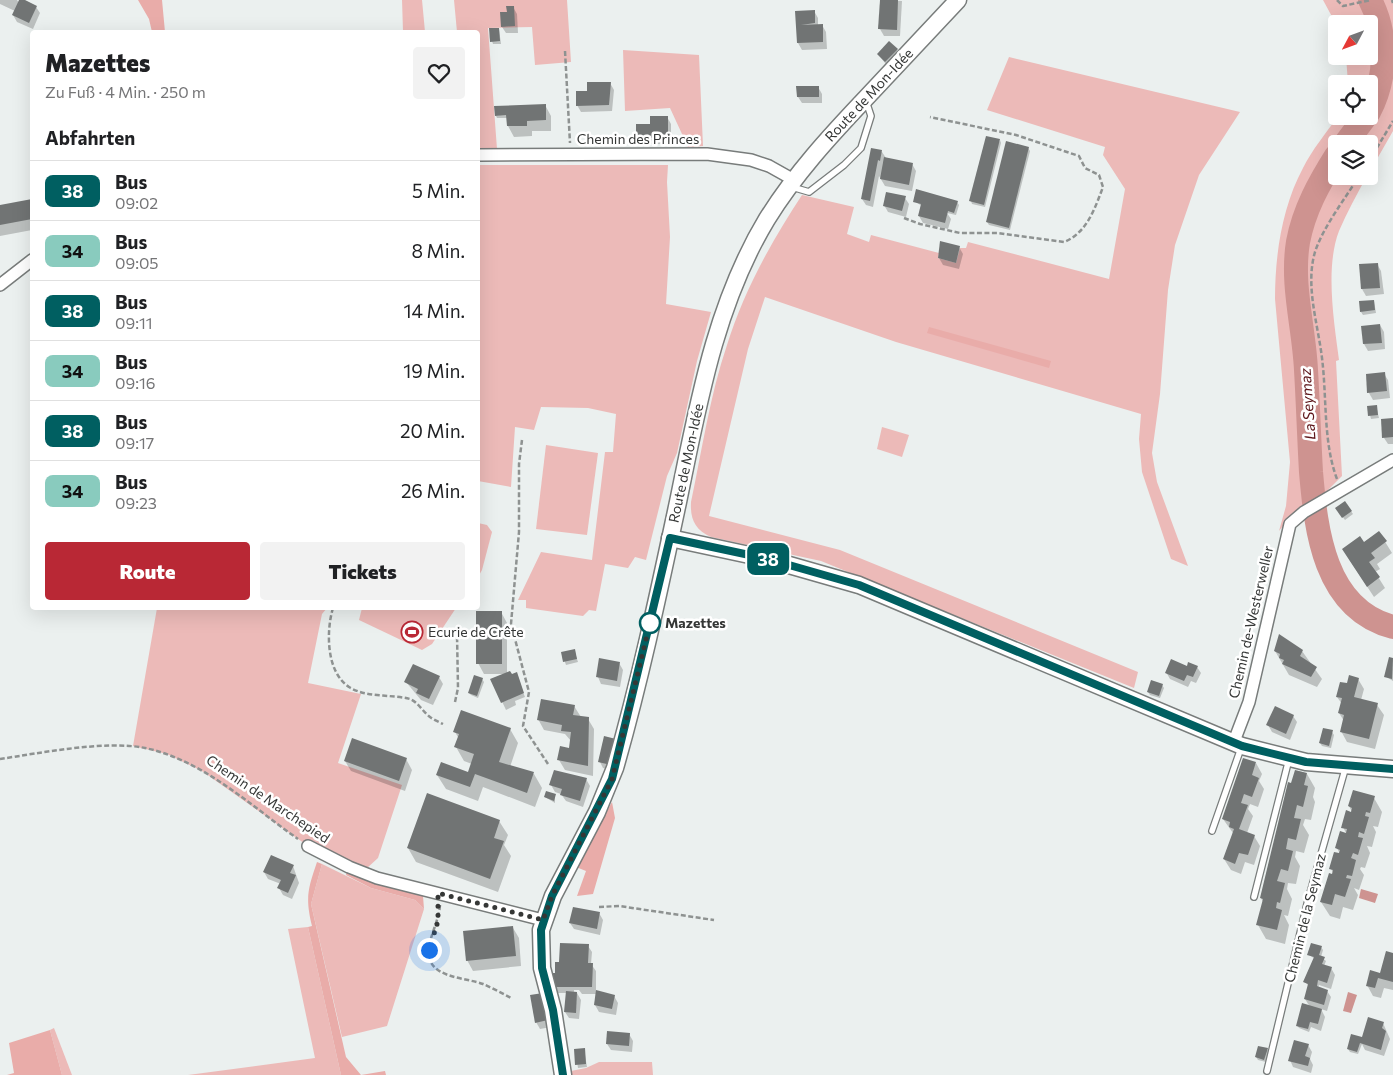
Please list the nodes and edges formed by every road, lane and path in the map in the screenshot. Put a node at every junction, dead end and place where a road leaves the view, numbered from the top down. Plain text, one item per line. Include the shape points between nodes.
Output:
1 (958, 0) edge
2 (1337, 0) edge
3 (1371, 0) edge
4 (565, 51) dead end
5 (866, 99) junction
6 (930, 117) dead end
7 (1393, 121) edge
8 (1378, 146) edge
9 (570, 154) junction
10 (480, 155) edge
11 (792, 183) junction
12 (1354, 185) edge
13 (904, 218) dead end
14 (30, 262) edge
15 (0, 284) edge
16 (522, 440) dead end
17 (1393, 460) edge
18 (1342, 490) junction
19 (670, 538) junction
20 (332, 610) edge
21 (457, 634) dead end
22 (455, 702) dead end
23 (444, 724) dead end
24 (1238, 745) junction
25 (0, 759) edge
26 (1289, 759) junction
27 (548, 764) dead end
28 (1346, 766) junction
29 (1393, 769) edge
30 (1212, 831) dead end
31 (308, 846) joint
32 (438, 893) junction
33 (1254, 897) dead end
34 (598, 907) dead end
35 (543, 920) junction
36 (714, 920) dead end
37 (510, 998) dead end
38 (1267, 1071) dead end
39 (563, 1075) edge

1 - 5 street, Route de Mon-Idée
2 - 3 path via 1343,6
4 - 9 path
5 - 11 street, Route de Mon-Idée
5 - 11 lane via 871,116 861,148 809,192
6 - 13 path via 1016,134 1079,156 1085,168 1100,175 1103,187 1088,222 1064,242 997,233 960,233
7 - 8 path
9 - 10 street, Chemin des Princes
9 - 11 street, Chemin des Princes via 734,156 769,166
11 - 19 street, Route de Mon-Idée via 749,251 716,334
12 - 18 path via 1321,239 1312,264 1327,426 1334,471
14 - 15 street
16 - 27 path via 512,630 529,692 523,726
17 - 18 street, Chemin de-Westerweller
18 - 24 street, Chemin de-Westerweller via 1290,524
19 - 24 street via 768,559 859,585
19 - 35 street, Route de Mon-Idée via 612,779
20 - 23 path via 330,651 341,679 355,689 412,700
21 - 22 path via 458,688
24 - 26 street
24 - 30 lane
25 - 31 path, Chemin de Marchepied via 120,745 156,750 213,778
26 - 28 street
26 - 33 lane
28 - 29 street
28 - 38 lane, Chemin de la Seymaz via 1308,900
31 - 32 street, Chemin de Marchepied via 364,873
32 - 35 street, Chemin de Marchepied
32 - 37 path via 438,921 429,950 433,966 442,973 482,984
34 - 36 path via 618,906
35 - 39 street, Route de Mon-Idée via 542,968 553,1010

